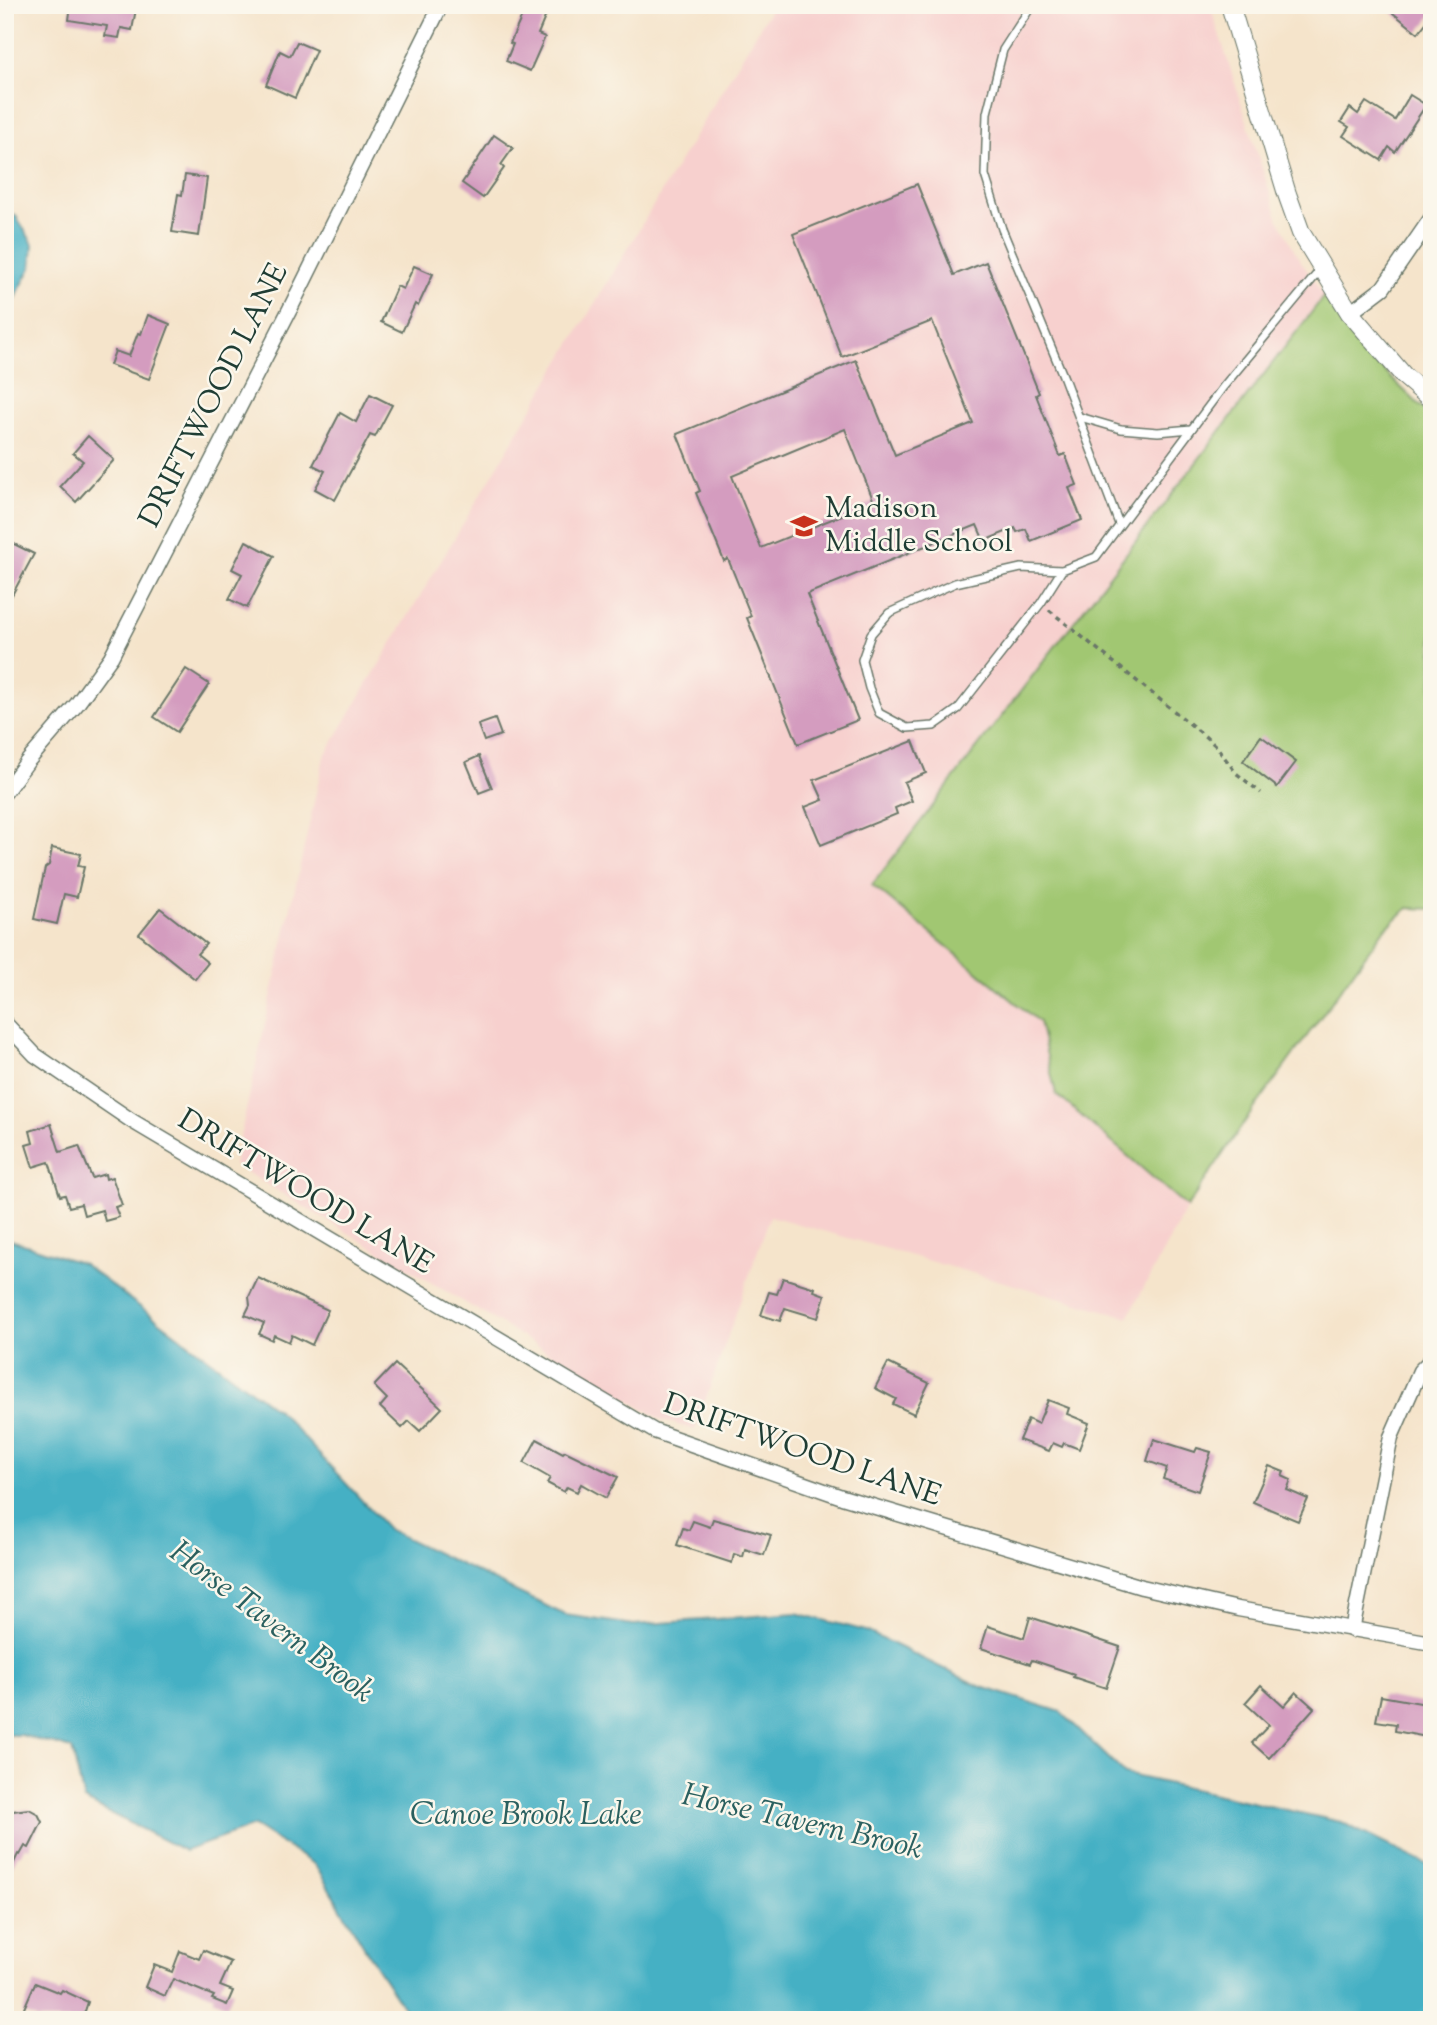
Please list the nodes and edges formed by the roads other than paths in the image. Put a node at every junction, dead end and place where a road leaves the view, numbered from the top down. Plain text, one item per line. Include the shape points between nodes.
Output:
1 (441, 5) edge
2 (1032, 5) edge
3 (1230, 5) edge
4 (1432, 217) edge
5 (1321, 269) junction
6 (1350, 313) junction
7 (1432, 400) edge
8 (1080, 417) junction
9 (1191, 429) junction
10 (1119, 524) junction
11 (1062, 570) junction
12 (5, 792) edge
13 (5, 1023) edge
14 (1432, 1359) edge
15 (1352, 1630) junction
16 (1432, 1643) edge

1 - 12 street, DRIFTWOOD LANE via 111,657
2 - 8 lane via 1003,50 987,113 985,175 1002,229
3 - 5 street via 1287,194
4 - 6 street via 1383,288
5 - 6 street
5 - 9 lane
6 - 7 street via 1404,376
8 - 9 lane via 1121,429
8 - 10 lane
9 - 10 lane
10 - 11 lane via 1096,557
11 - 11 lane via 1021,568 955,583 889,613 871,634 862,660 879,713 907,728 934,726 958,709
13 - 15 street, DRIFTWOOD LANE via 35,1055 132,1121 654,1430 842,1497 1130,1583
14 - 15 street via 1420,1371 1391,1437
15 - 16 street, DRIFTWOOD LANE

